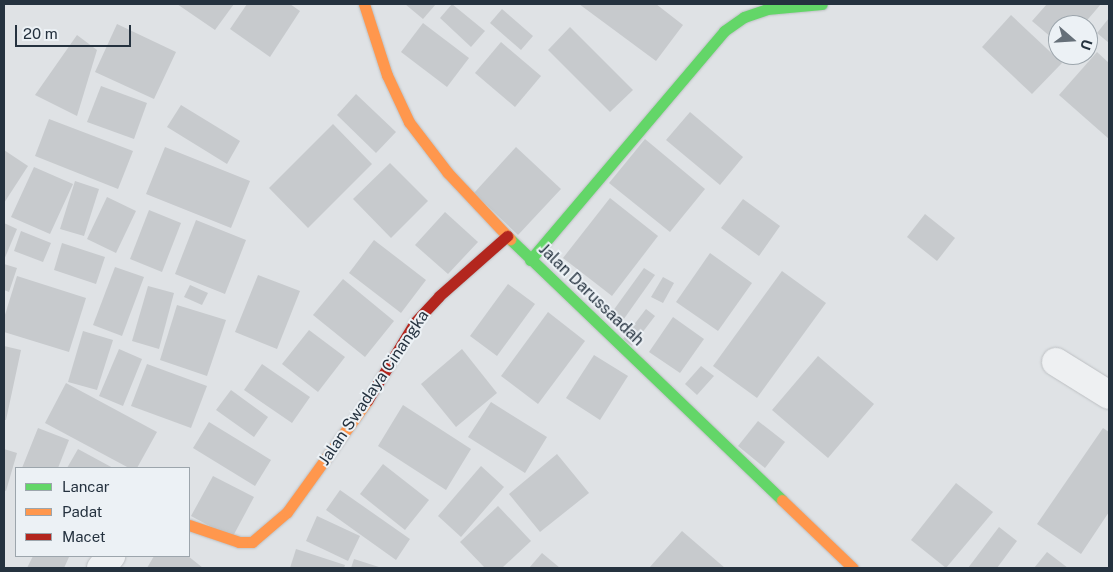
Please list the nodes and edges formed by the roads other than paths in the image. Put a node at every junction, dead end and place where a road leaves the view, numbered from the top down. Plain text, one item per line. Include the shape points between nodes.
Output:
1 (364, 4) edge
2 (822, 4) edge
3 (507, 236) junction
4 (530, 260) junction
5 (1056, 362) dead end
6 (1109, 395) edge
7 (190, 525) edge
8 (110, 557) edge
9 (100, 568) edge
10 (853, 568) edge

1 - 3 street, Jalan Darussaadah via 387,75 409,122 448,173
2 - 4 street via 767,9 744,17 724,31
3 - 4 street, Jalan Darussaadah
3 - 7 street, Jalan Swadaya Cinangka via 439,296 415,322 358,416 287,512 252,542 239,542
4 - 10 street, Jalan Darussaadah
5 - 6 street
8 - 9 street

